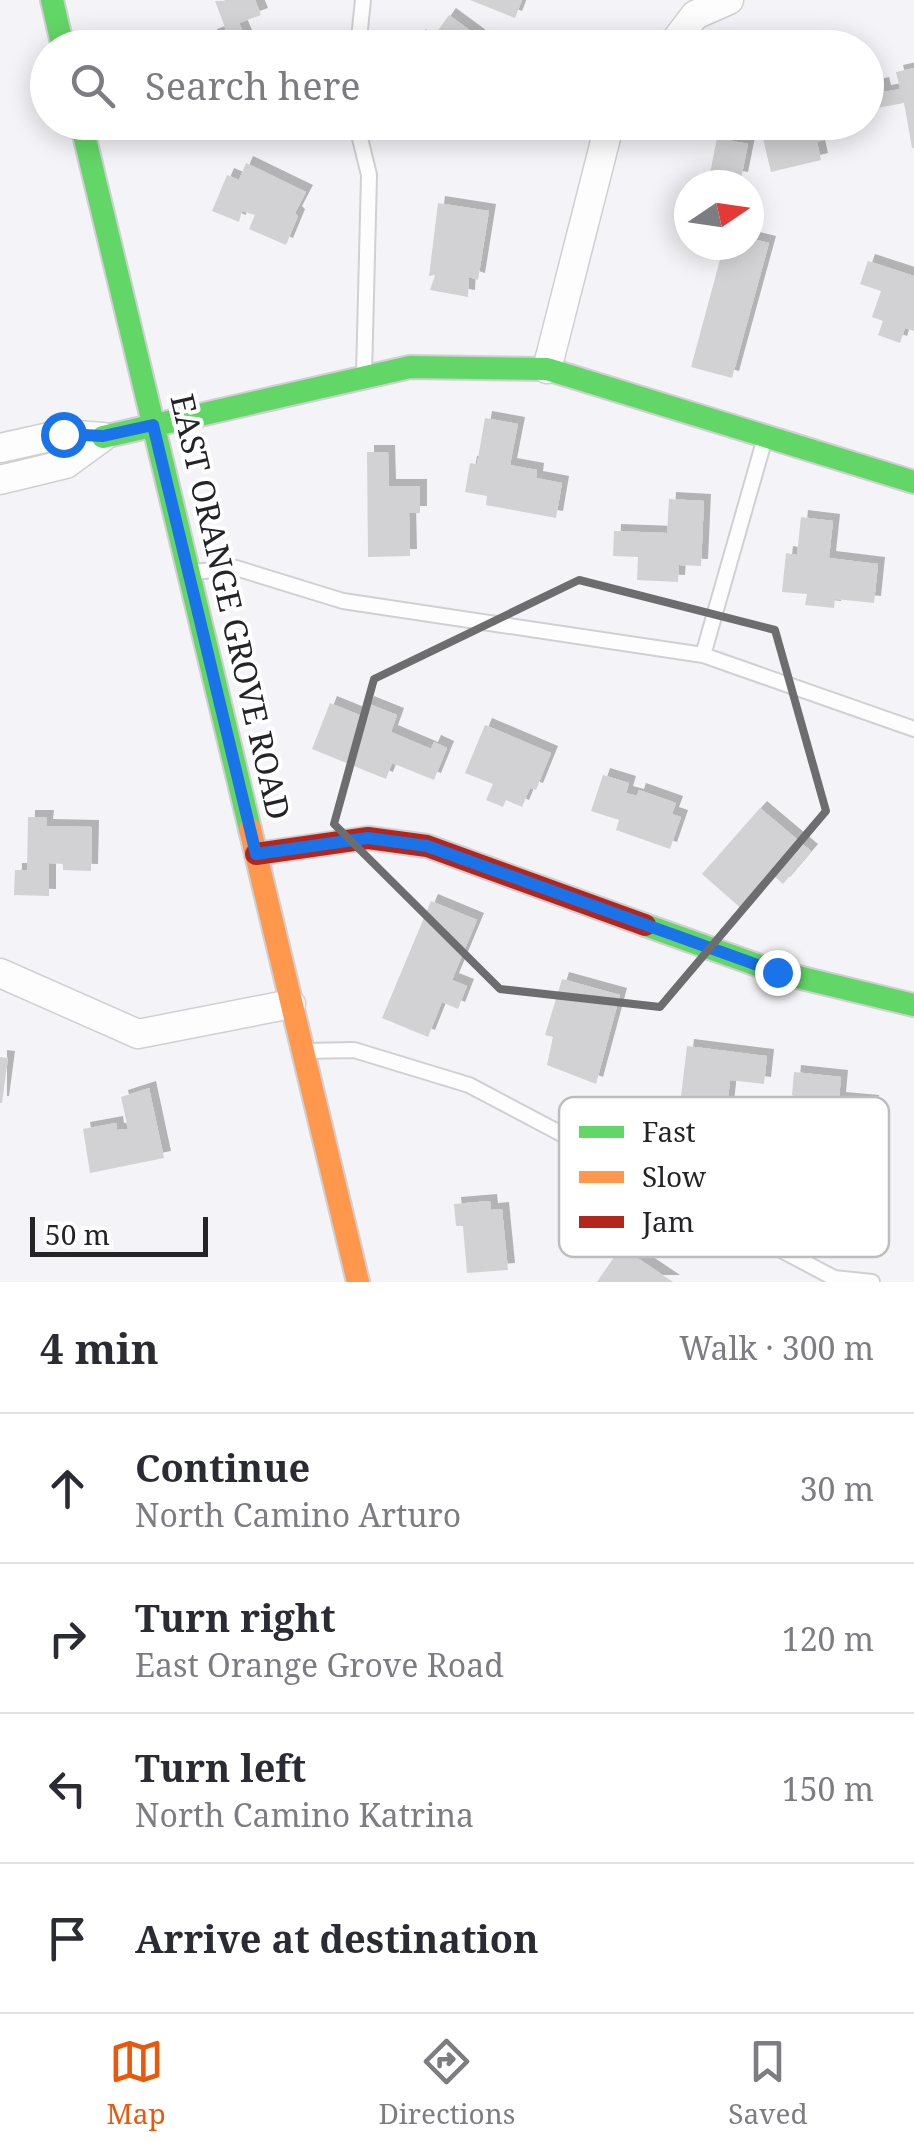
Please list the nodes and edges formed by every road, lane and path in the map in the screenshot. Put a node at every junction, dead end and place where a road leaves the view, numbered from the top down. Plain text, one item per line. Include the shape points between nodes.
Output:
1 (52, 0) edge
2 (363, 0) edge
3 (729, 0) edge
4 (59, 30) edge
5 (360, 30) edge
6 (684, 30) edge
7 (86, 140) edge
8 (361, 140) edge
9 (605, 140) edge
10 (547, 368) junction
11 (364, 378) junction
12 (153, 425) junction
13 (103, 436) junction
14 (766, 436) junction
15 (0, 448) edge
16 (0, 480) edge
17 (914, 482) edge
18 (188, 572) junction
19 (703, 655) junction
20 (914, 728) edge
21 (256, 854) junction
22 (0, 973) edge
23 (291, 1004) junction
24 (914, 1004) edge
25 (303, 1052) junction
26 (559, 1133) edge
27 (794, 1257) edge
28 (358, 1282) edge
29 (872, 1282) edge

1 - 4 street
2 - 5 lane
3 - 6 street via 695,15
7 - 12 street, EAST ORANGE GROVE ROAD
8 - 11 lane via 370,174
9 - 10 street
10 - 11 street via 410,367
10 - 14 street
11 - 12 street
12 - 13 street
12 - 18 street, EAST ORANGE GROVE ROAD
13 - 15 street via 63,434
13 - 16 street via 66,464
14 - 17 street
14 - 19 lane
18 - 19 lane via 236,568 343,601
18 - 21 street, EAST ORANGE GROVE ROAD
19 - 20 lane
21 - 23 street, EAST ORANGE GROVE ROAD
21 - 24 street via 368,838 427,846 777,972
22 - 23 street via 138,1034
23 - 25 street, EAST ORANGE GROVE ROAD
25 - 26 lane via 354,1050 469,1085
25 - 28 street, EAST ORANGE GROVE ROAD
27 - 29 lane via 834,1278

